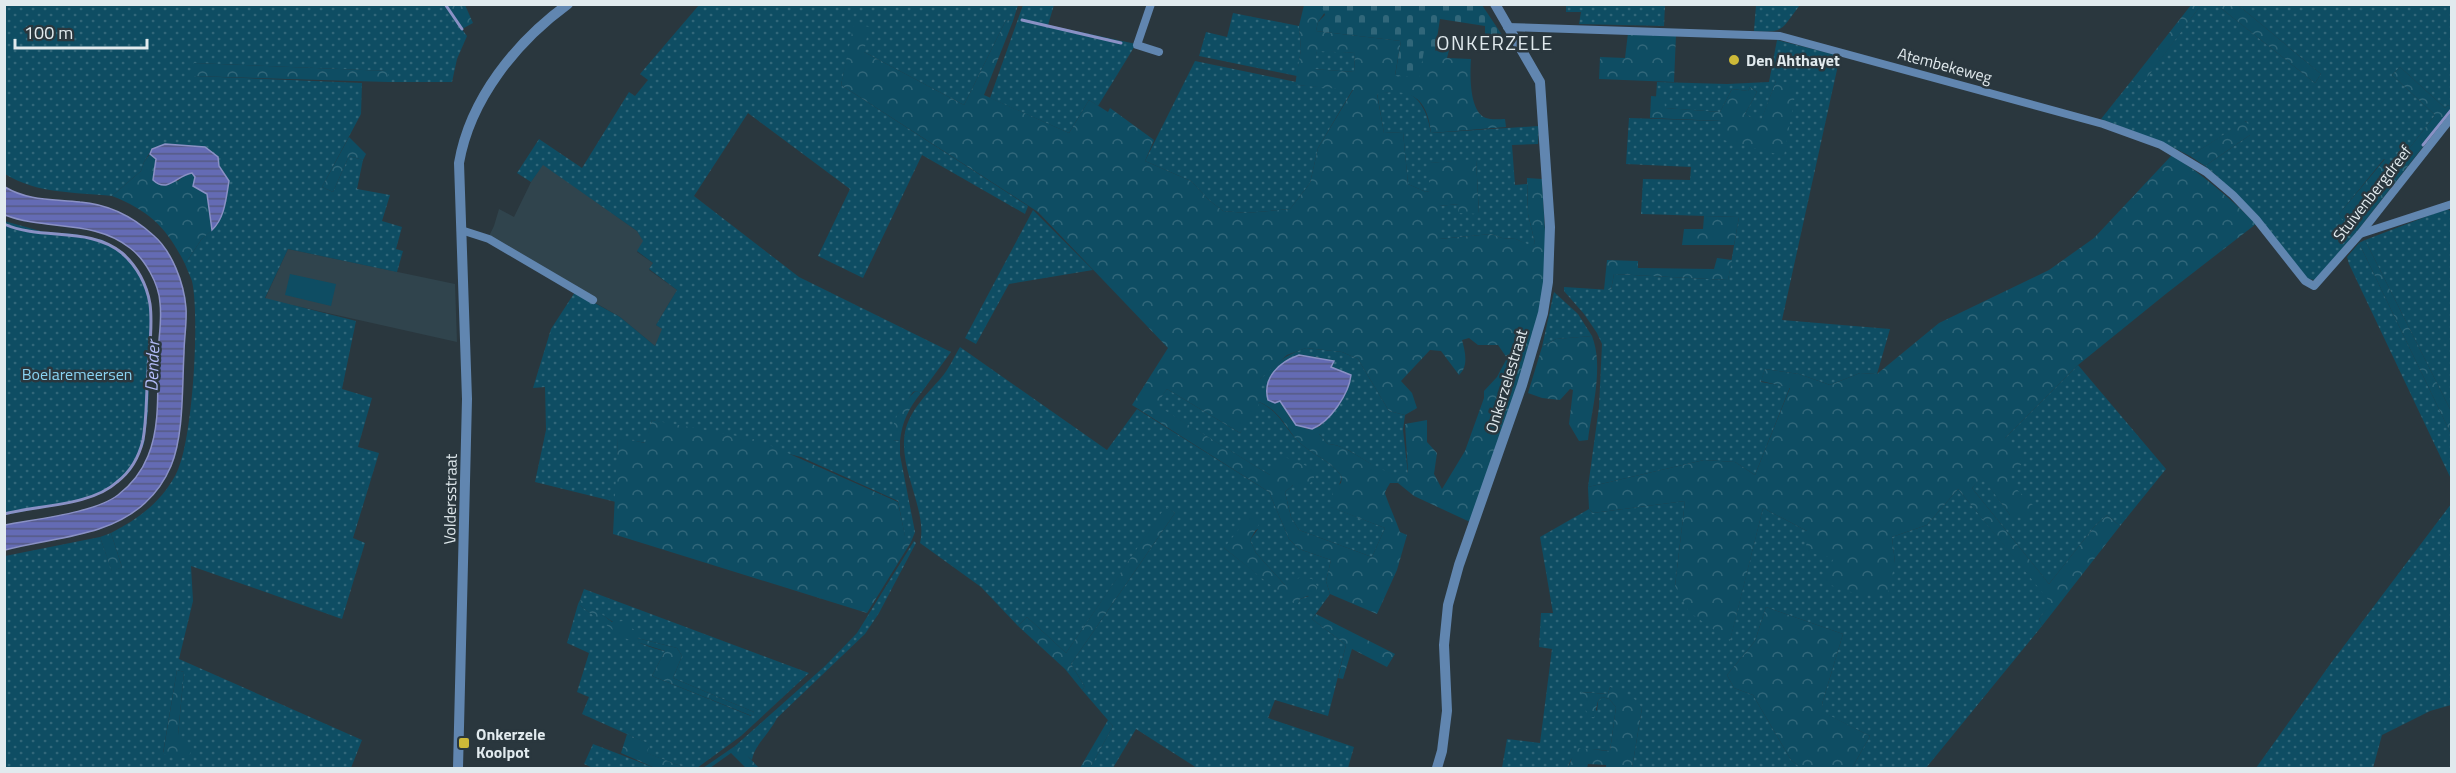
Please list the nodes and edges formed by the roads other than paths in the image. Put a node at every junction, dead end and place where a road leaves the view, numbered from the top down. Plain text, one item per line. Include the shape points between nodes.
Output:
1 (568, 4) edge
2 (1152, 4) edge
3 (1495, 4) edge
4 (1507, 27) junction
5 (1159, 52) dead end
6 (2451, 117) edge
7 (2451, 204) edge
8 (461, 230) junction
9 (2360, 234) junction
10 (2314, 286) joint
11 (593, 300) dead end
12 (458, 768) edge
13 (1437, 768) edge

1 - 8 street, Voldersstraat via 524,42 472,117 459,163
2 - 5 street via 1137,45
3 - 4 street, Onkerzelestraat
4 - 10 street, Atembekeweg via 1780,36 2103,124 2161,145 2206,172 2241,203 2305,281
4 - 13 street, Onkerzelestraat via 1539,82 1550,227 1548,282 1522,385 1459,565 1447,612 1447,711
6 - 9 street, Stuivenbergdreef
7 - 9 street
8 - 11 street via 489,239
8 - 12 street, Voldersstraat via 467,399
9 - 10 street, Stuivenbergdreef

